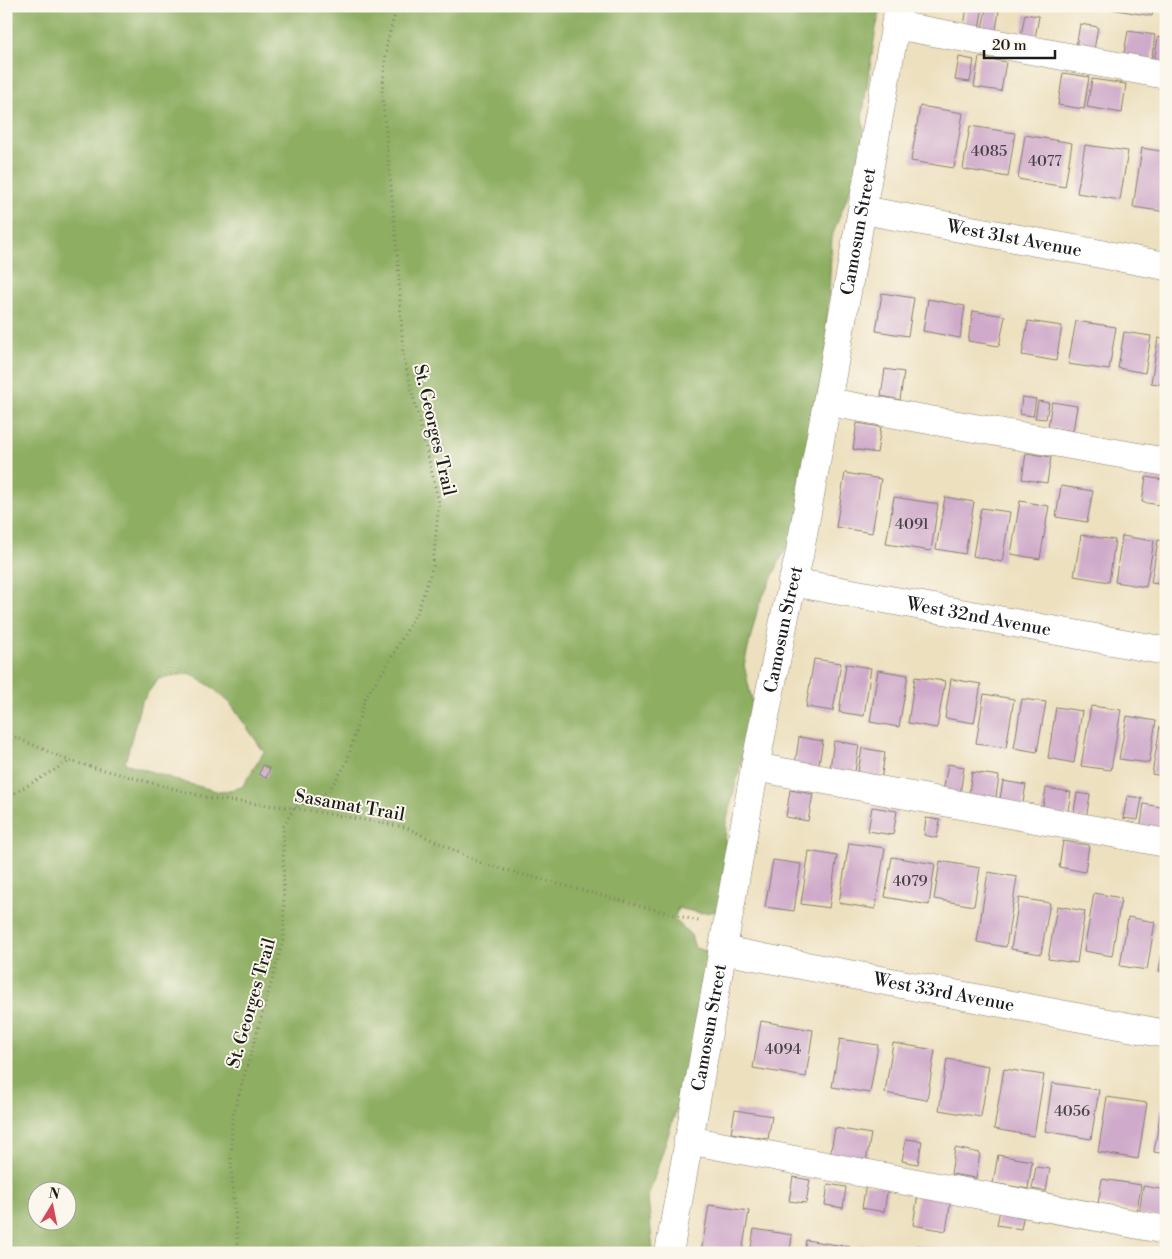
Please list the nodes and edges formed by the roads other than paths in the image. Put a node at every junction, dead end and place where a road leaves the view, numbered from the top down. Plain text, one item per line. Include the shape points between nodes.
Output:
1 (897, 16) edge
2 (1166, 75) edge
3 (862, 210) junction
4 (1166, 266) edge
5 (828, 402) junction
6 (1166, 462) edge
7 (792, 582) junction
8 (1166, 651) edge
9 (755, 767) junction
10 (1166, 843) edge
11 (722, 950) junction
12 (1166, 1034) edge
13 (688, 1140) junction
14 (1166, 1230) edge
15 (669, 1253) edge

1 - 2 street
1 - 3 street, Camosun Street
3 - 4 street, West 31st Avenue
3 - 5 street, Camosun Street
5 - 6 street
5 - 7 street, Camosun Street
7 - 8 street, West 32nd Avenue
7 - 9 street, Camosun Street
9 - 10 street
9 - 11 street, Camosun Street
11 - 12 street, West 33rd Avenue
11 - 13 street, Camosun Street
13 - 14 street
13 - 15 street, Camosun Street

